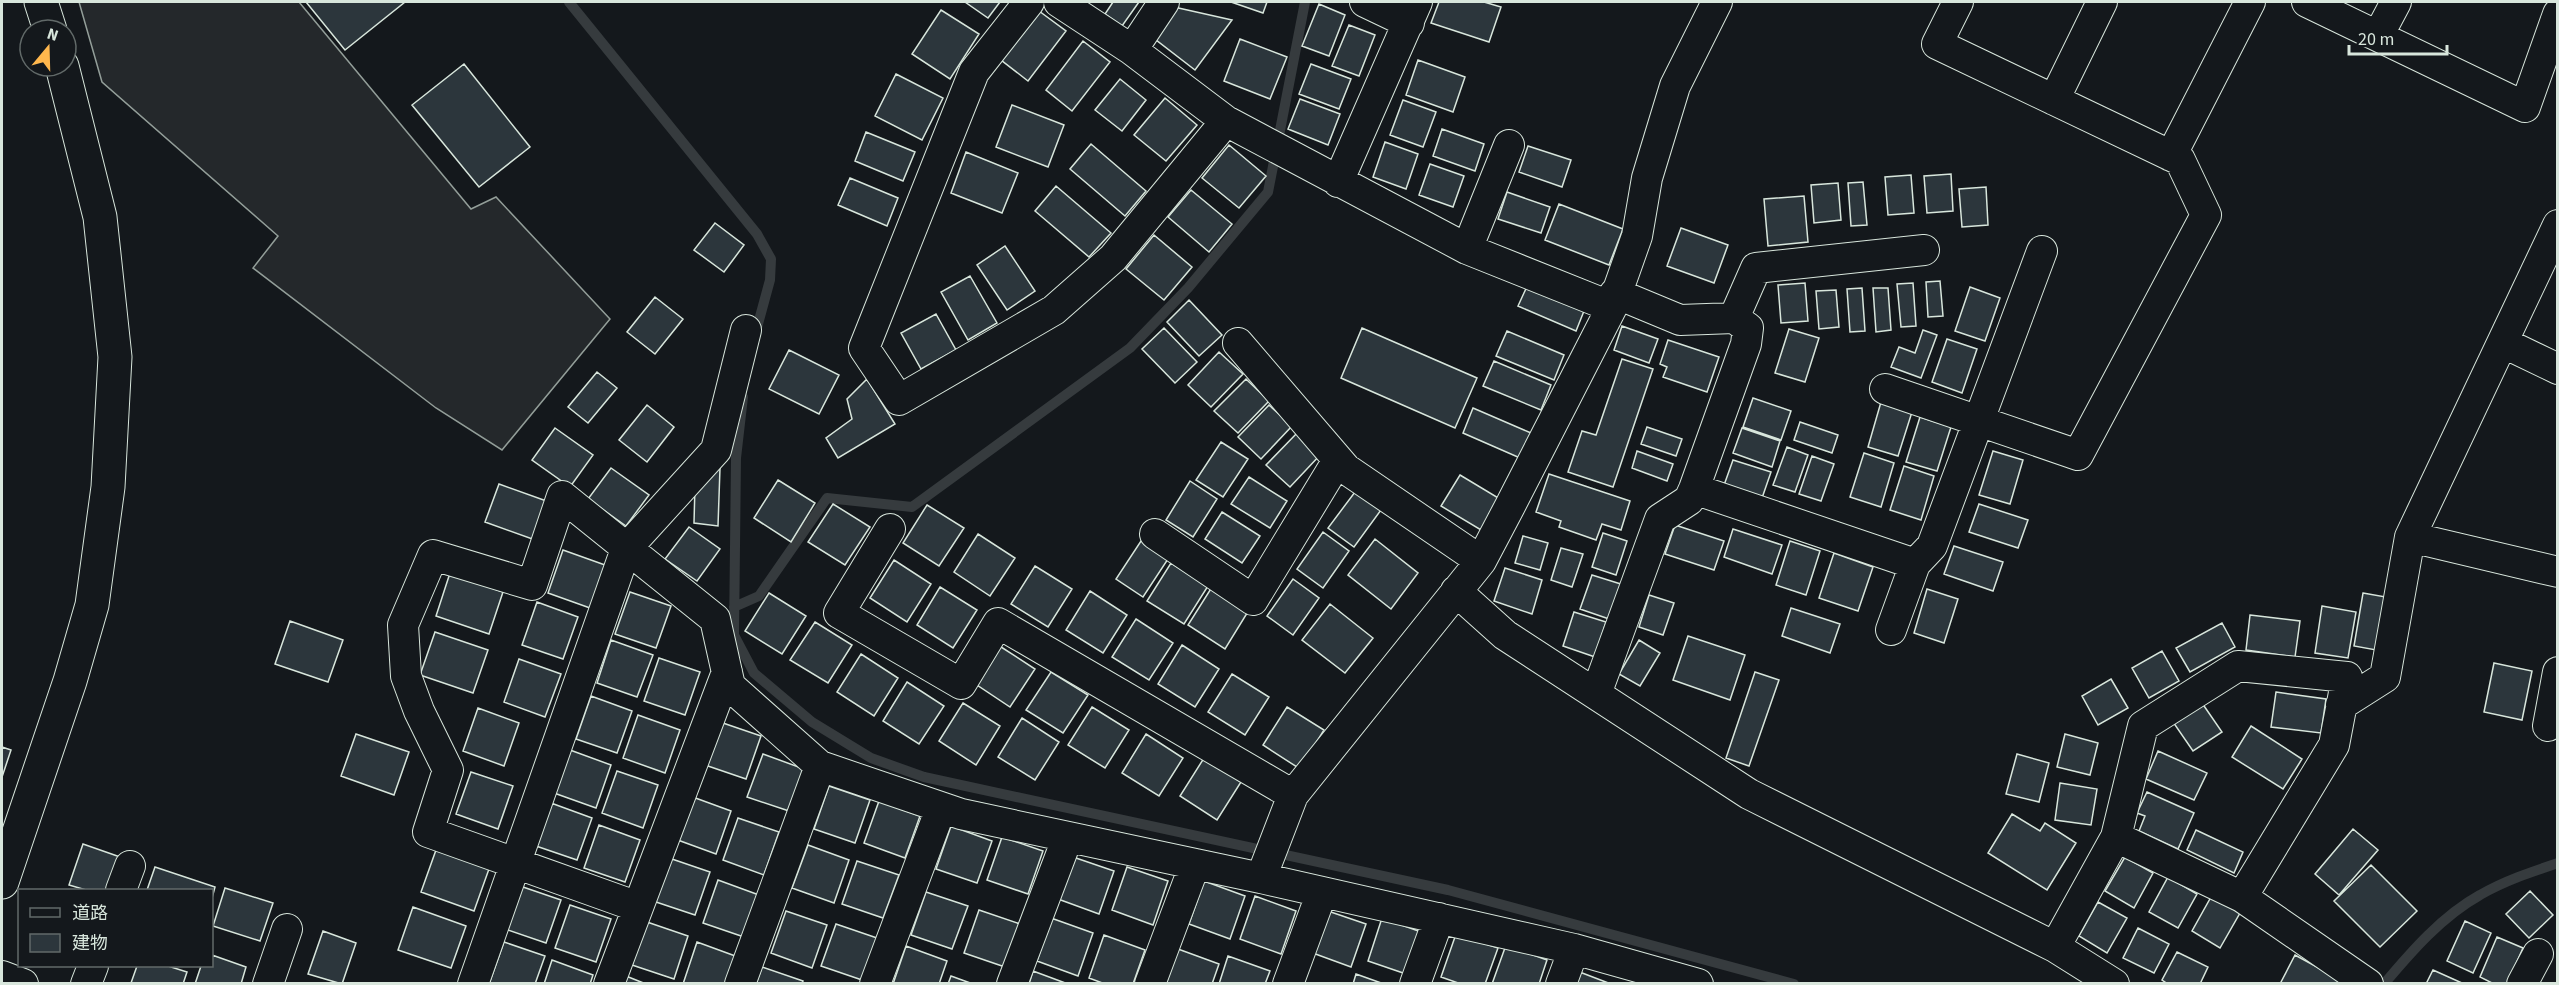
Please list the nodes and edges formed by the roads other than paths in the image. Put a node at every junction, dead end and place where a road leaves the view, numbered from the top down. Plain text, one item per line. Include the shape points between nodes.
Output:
1 (42, 2) edge
2 (1029, 2) edge
3 (1059, 2) edge
4 (1164, 2) edge
5 (1365, 2) edge
6 (1717, 2) edge
7 (1958, 2) edge
8 (2102, 2) edge
9 (2250, 2) edge
10 (2307, 2) edge
11 (2396, 2) edge
12 (1413, 12) edge
13 (2558, 14) edge
14 (47, 18) edge
15 (2378, 36) junction
16 (1132, 50) junction
17 (65, 78) edge
18 (2054, 100) junction
19 (1227, 121) junction
20 (1509, 145) dead end
21 (2171, 156) junction
22 (1338, 182) junction
23 (2558, 225) edge
24 (1467, 249) junction
25 (1924, 250) dead end
26 (2042, 250) dead end
27 (1613, 300) junction
28 (1734, 318) junction
29 (746, 330) dead end
30 (1238, 343) dead end
31 (2504, 343) junction
32 (2558, 369) edge
33 (1885, 389) dead end
34 (1977, 422) junction
35 (1338, 460) junction
36 (1694, 489) junction
37 (890, 529) dead end
38 (1155, 534) dead end
39 (2410, 537) junction
40 (626, 549) junction
41 (1481, 561) junction
42 (1915, 564) junction
43 (2558, 572) edge
44 (1456, 591) junction
45 (1892, 630) dead end
46 (727, 672) junction
47 (2558, 672) edge
48 (1596, 694) junction
49 (2340, 705) junction
50 (2548, 726) dead end
51 (820, 766) junction
52 (1293, 795) junction
53 (941, 808) junction
54 (2116, 837) junction
55 (1067, 839) junction
56 (1268, 860) junction
57 (515, 863) junction
58 (1195, 864) junction
59 (2, 882) edge
60 (1322, 892) junction
61 (2242, 897) junction
62 (638, 907) junction
63 (1439, 918) junction
64 (287, 928) dead end
65 (2055, 947) junction
66 (1574, 950) junction
67 (2538, 954) dead end
68 (93, 967) edge
69 (2, 975) edge
70 (1693, 983) edge
71 (23, 984) edge
72 (86, 984) edge
73 (268, 984) edge
74 (473, 984) edge
75 (609, 984) edge
76 (740, 984) edge
77 (875, 984) edge
78 (1012, 984) edge
79 (1150, 984) edge
80 (1288, 984) edge
81 (1415, 984) edge
82 (1562, 984) edge
83 (2114, 984) edge
84 (2368, 984) edge
85 (2522, 984) edge

1 - 14 street
2 - 19 street via 974,72 864,348 899,400 1054,310 1113,258
3 - 16 street
4 - 16 street
5 - 12 street
6 - 27 street via 1675,86 1647,178 1637,236
7 - 18 street via 1937,44
8 - 18 street
9 - 21 street
10 - 15 street
11 - 15 street
12 - 22 street
13 - 15 street via 2524,107
16 - 19 street
17 - 59 street via 100,217 115,357 108,487 92,605
18 - 21 street
19 - 22 street
20 - 24 street
21 - 34 street via 2180,160 2206,215 2079,455
22 - 24 street
23 - 31 street
24 - 27 street
25 - 28 street via 1756,268
26 - 34 street
27 - 28 street via 1680,320
27 - 41 street
28 - 36 street via 1748,328 1746,344
29 - 40 street via 716,450
30 - 35 street
31 - 32 street
31 - 39 street
33 - 34 street
34 - 42 street via 1932,546
35 - 38 street via 1253,600
35 - 41 street
36 - 42 street
36 - 48 street via 1689,500 1660,519
37 - 52 street via 839,614 960,684 998,623
39 - 43 street
39 - 49 street via 2385,677
40 - 46 street via 715,619
40 - 57 street
40 - 57 street via 562,496 532,585 433,555 403,625 406,676 448,770 428,832
41 - 44 street
42 - 45 street
44 - 48 street via 1505,635
44 - 52 street
46 - 51 street via 730,686
46 - 62 street
47 - 50 street
48 - 65 street via 1749,794
49 - 54 street via 2347,677 2238,666 2144,726
49 - 61 street via 2334,745
51 - 53 street
51 - 76 street
52 - 56 street
53 - 55 street
53 - 77 street
54 - 61 street
54 - 65 street
55 - 58 street
55 - 78 street
56 - 58 street
56 - 60 street
57 - 62 street
57 - 74 street
58 - 79 street
60 - 63 street
60 - 80 street
61 - 84 street
62 - 75 street
63 - 66 street
63 - 81 street
64 - 73 street
65 - 83 street
66 - 70 street
66 - 82 street
67 - 85 street
68 - 72 street
69 - 71 street

